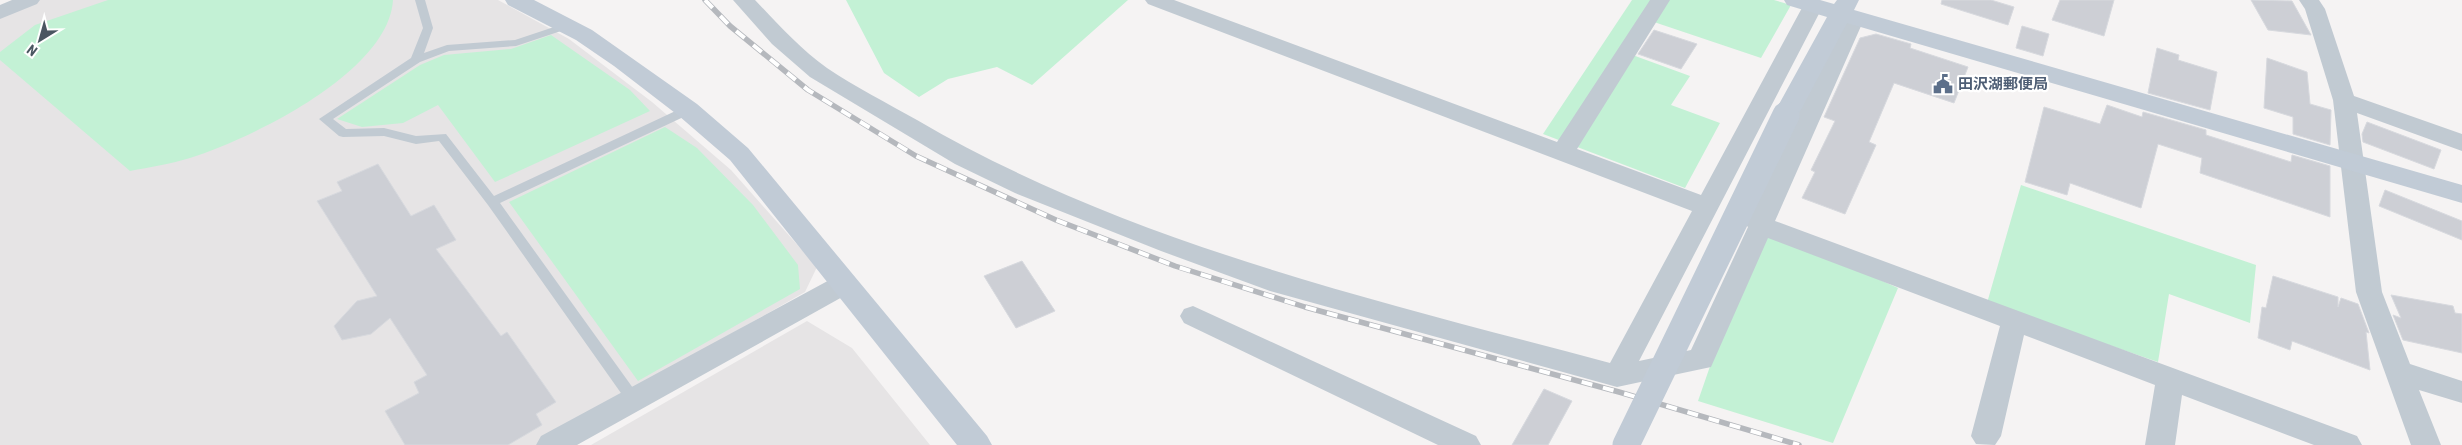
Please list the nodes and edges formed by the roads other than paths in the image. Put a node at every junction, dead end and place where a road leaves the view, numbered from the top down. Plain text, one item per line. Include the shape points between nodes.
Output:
1 (30, 0) edge
2 (420, 0) edge
3 (516, 0) edge
4 (743, 0) edge
5 (1155, 0) edge
6 (1660, 0) edge
7 (2309, 0) edge
8 (1804, 3) edge
9 (1848, 10) edge
10 (0, 13) edge
11 (566, 26) junction
12 (416, 60) junction
13 (2344, 100) junction
14 (688, 110) junction
15 (2462, 143) edge
16 (1563, 152) junction
17 (2351, 162) junction
18 (2462, 194) edge
19 (492, 202) junction
20 (1705, 206) junction
21 (1759, 226) junction
22 (844, 284) junction
23 (1193, 316) dead end
24 (2014, 322) junction
25 (2399, 372) junction
26 (1617, 376) junction
27 (2170, 378) junction
28 (2462, 392) edge
29 (633, 399) junction
30 (1986, 436) dead end
31 (551, 445) edge
32 (976, 445) edge
33 (1466, 445) edge
34 (1626, 445) edge
35 (2160, 445) edge
36 (2347, 445) edge
37 (2426, 445) edge

1 - 10 street
2 - 12 lane via 428,28
3 - 11 street
4 - 26 street via 780,39 818,72 962,158 1024,187 1270,281
5 - 16 street
6 - 16 street
7 - 13 street via 2315,9
8 - 9 street
8 - 20 street
9 - 17 street
9 - 21 street
9 - 34 street, bridge via 1786,115
11 - 12 lane via 516,43 447,48
11 - 14 street via 622,61
12 - 19 lane via 325,119 343,132 384,132 416,140 442,137
13 - 15 street
13 - 17 street
14 - 19 lane
14 - 22 street via 739,154
16 - 20 street
17 - 18 street
17 - 25 street via 2369,292
19 - 29 lane
20 - 26 street
21 - 24 street
21 - 26 street via 1701,359
22 - 29 street
22 - 32 street
23 - 33 street
24 - 27 street
24 - 30 street
25 - 28 street
25 - 37 street
27 - 35 street
27 - 36 street
29 - 31 street

